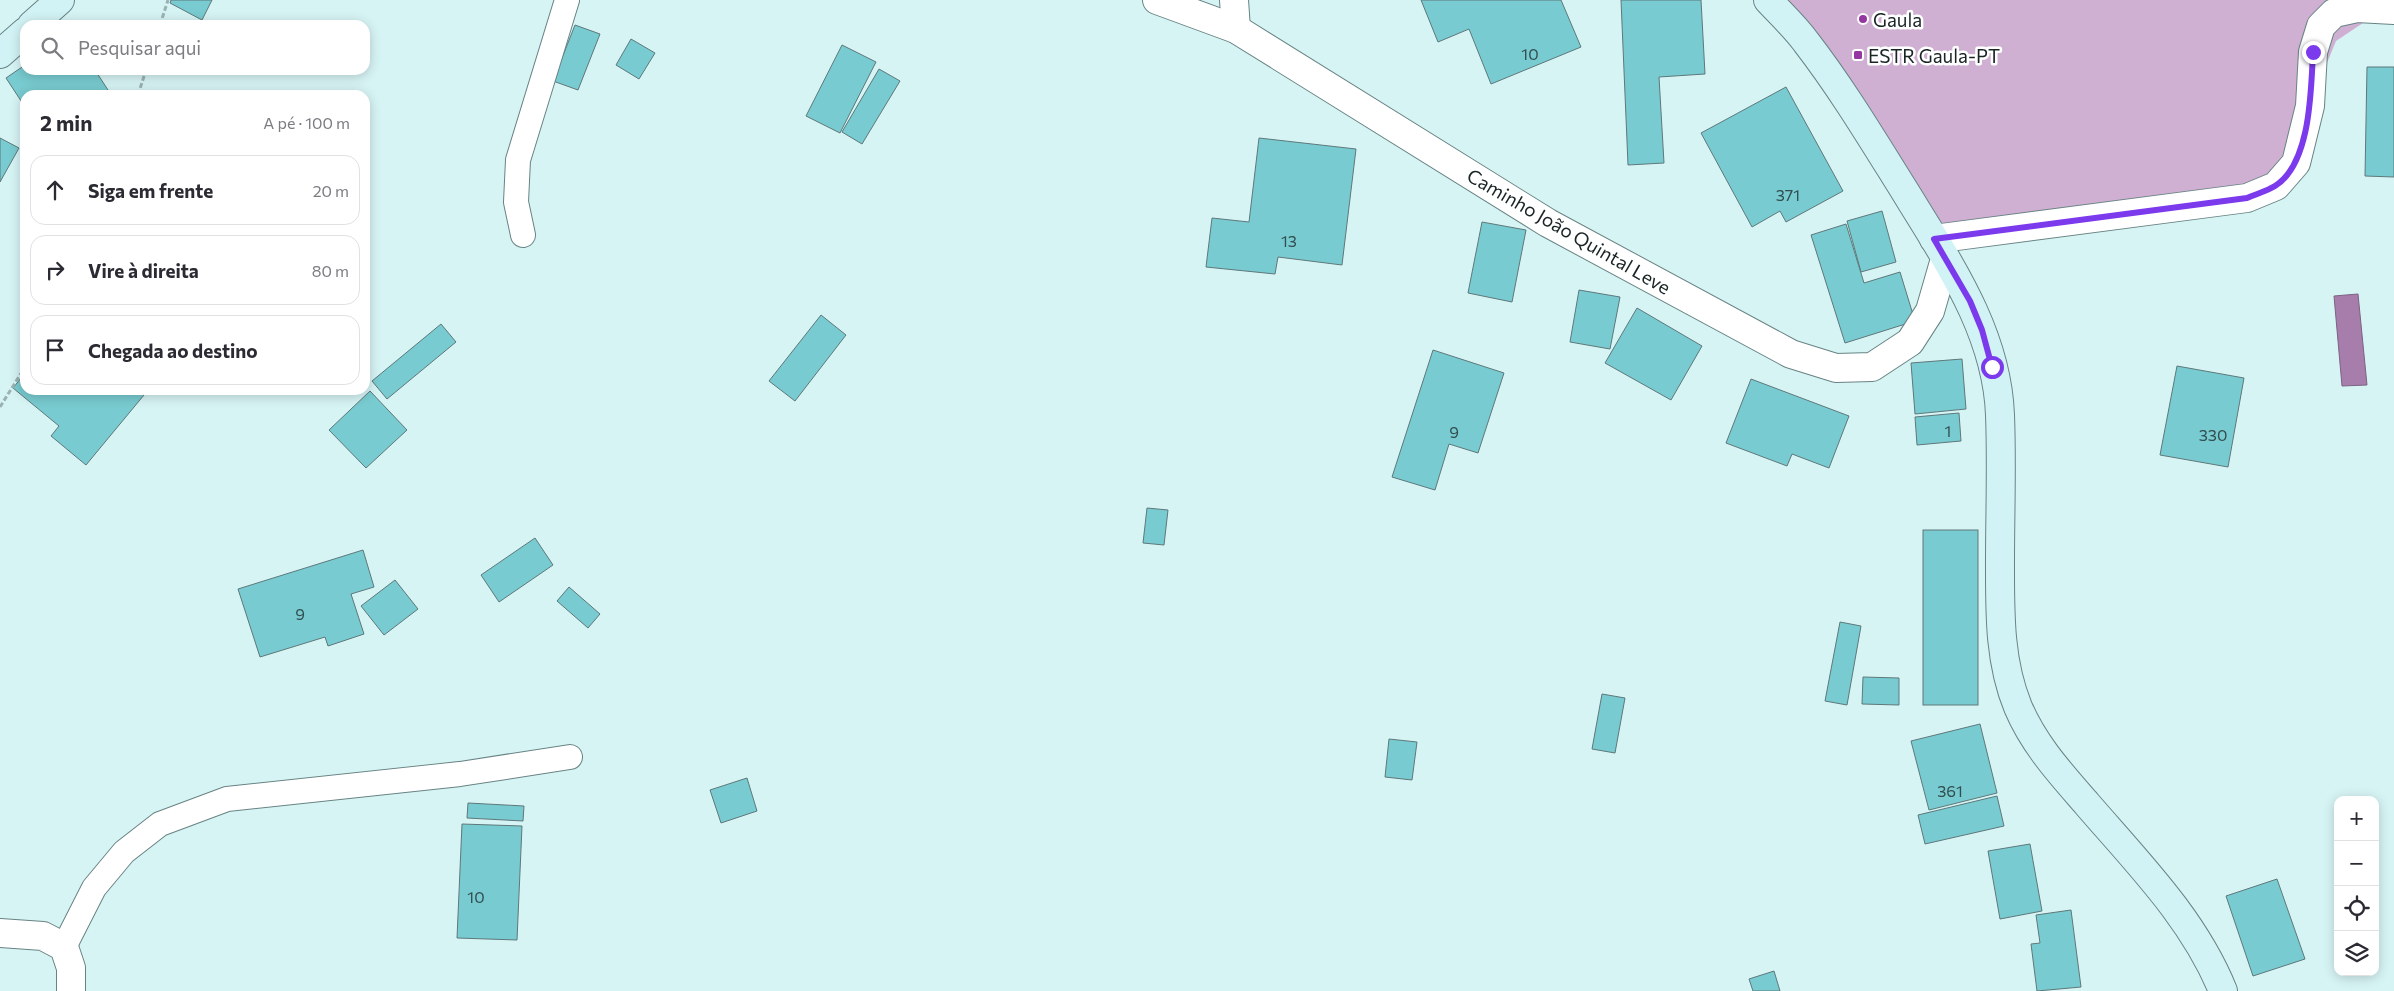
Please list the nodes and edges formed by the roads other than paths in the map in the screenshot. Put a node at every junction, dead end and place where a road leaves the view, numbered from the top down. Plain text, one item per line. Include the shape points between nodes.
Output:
1 (60, 0) edge
2 (566, 0) edge
3 (1157, 0) edge
4 (1234, 0) edge
5 (1768, 0) edge
6 (2394, 10) edge
7 (38, 20) edge
8 (1236, 29) junction
9 (20, 36) edge
10 (0, 54) edge
11 (523, 235) dead end
12 (1940, 249) junction
13 (570, 757) dead end
14 (0, 933) edge
15 (64, 947) junction
16 (71, 991) edge
17 (2223, 991) edge

1 - 7 main road
2 - 11 lane via 518,160 516,202
3 - 8 street, Caminho João Quintal Leve
4 - 8 street
5 - 12 main road via 1805,40 1855,111
6 - 12 street via 2357,8 2342,11 2334,13 2321,26 2313,52 2310,106 2296,163 2276,186 2247,198
8 - 12 street, Caminho João Quintal Leve via 1548,224 1791,354 1836,368 1872,367 1910,342 1930,311
9 - 10 main road
12 - 17 main road via 1970,301 1982,330 2000,412 2000,613 2005,666 2019,708 2032,735 2050,760 2160,887 2194,935
13 - 15 lane via 460,774 227,799 160,824 124,852 94,888
14 - 15 street via 43,936
15 - 16 street via 71,968

